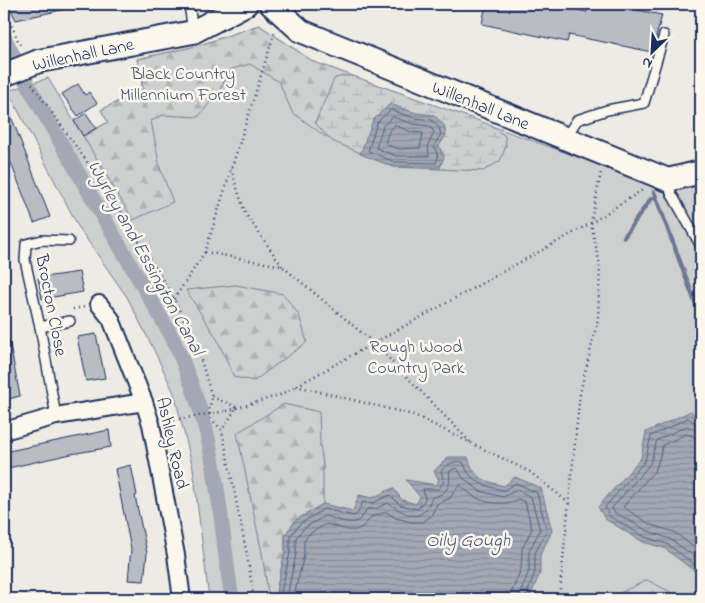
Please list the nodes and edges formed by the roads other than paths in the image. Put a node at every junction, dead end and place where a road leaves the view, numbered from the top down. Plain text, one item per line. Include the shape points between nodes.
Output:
1 (189, 4) edge
2 (246, 4) edge
3 (276, 8) edge
4 (193, 32) junction
5 (664, 34) dead end
6 (4, 75) edge
7 (564, 139) junction
8 (701, 172) edge
9 (665, 179) junction
10 (69, 241) dead end
11 (701, 246) edge
12 (99, 304) road end
13 (70, 320) road end
14 (40, 327) junction
15 (144, 402) junction
16 (56, 416) junction
17 (4, 431) edge
18 (182, 599) edge

1 - 4 lane
2 - 4 street, Willenhall Lane
3 - 7 street, Willenhall Lane via 301,31
4 - 6 street, Willenhall Lane, bridge via 30,66
5 - 7 lane via 644,103 577,120
7 - 9 street, Willenhall Lane
8 - 9 street
9 - 11 lane
10 - 14 lane, Brocton Close via 42,240 26,244 25,260
12 - 15 street, Ashley Road via 111,319
13 - 14 lane
14 - 16 lane, Brocton Close
15 - 16 street
15 - 18 street, Ashley Road via 151,424
16 - 17 street

